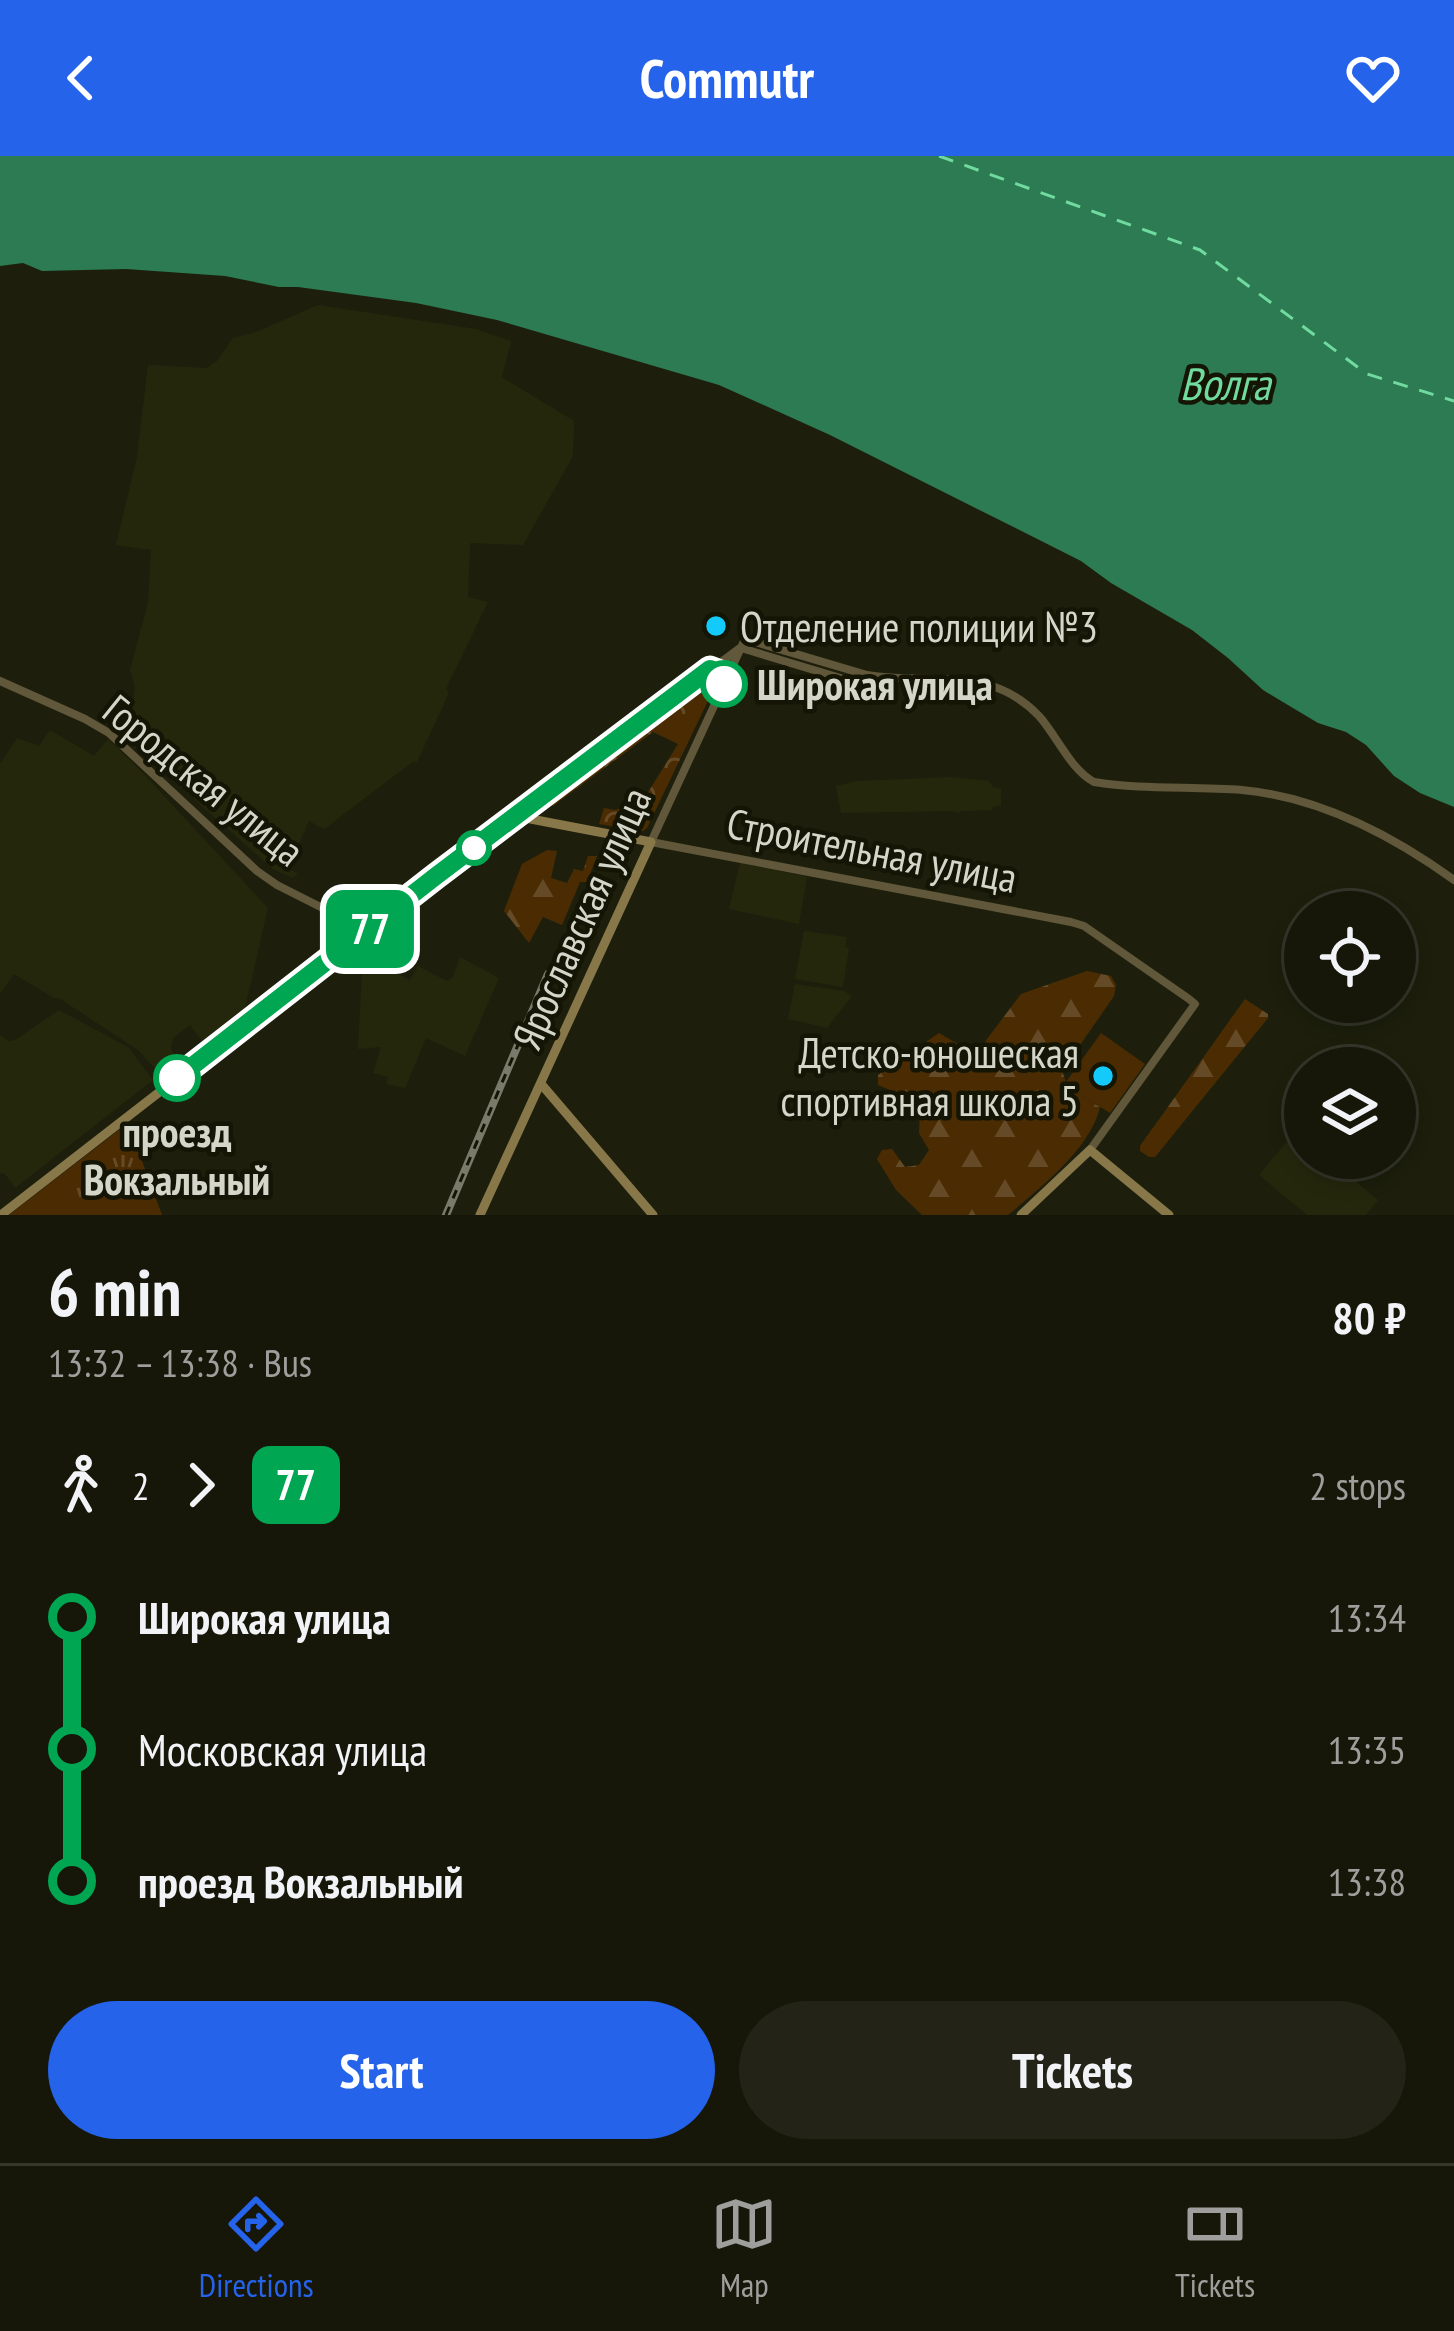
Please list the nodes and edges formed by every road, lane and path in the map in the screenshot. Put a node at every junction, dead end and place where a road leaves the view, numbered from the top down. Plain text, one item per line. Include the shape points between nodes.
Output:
1 (743, 643) junction
2 (710, 669) junction
3 (0, 681) edge
4 (725, 682) junction
5 (515, 816) junction
6 (651, 842) junction
7 (1454, 880) edge
8 (368, 931) junction
9 (542, 1085) junction
10 (1090, 1150) junction
11 (2, 1215) edge
12 (480, 1215) edge
13 (653, 1215) edge
14 (1021, 1215) edge
15 (1169, 1215) edge

1 - 2 street
1 - 4 street, Ярославская улица
1 - 7 street via 857,683 964,679 1007,692 1036,713 1094,782 1298,801 1403,845
2 - 4 street
2 - 5 street
3 - 8 street, Городская улица via 110,733 257,871
4 - 6 street, Ярославская улица
5 - 6 main road, Строительная улица
5 - 8 main road
6 - 9 main road, Ярославская улица
6 - 10 street, Строительная улица via 1084,926 1195,1004
8 - 11 main road
9 - 12 main road, Ярославская улица
9 - 13 main road
10 - 14 main road
10 - 15 main road

